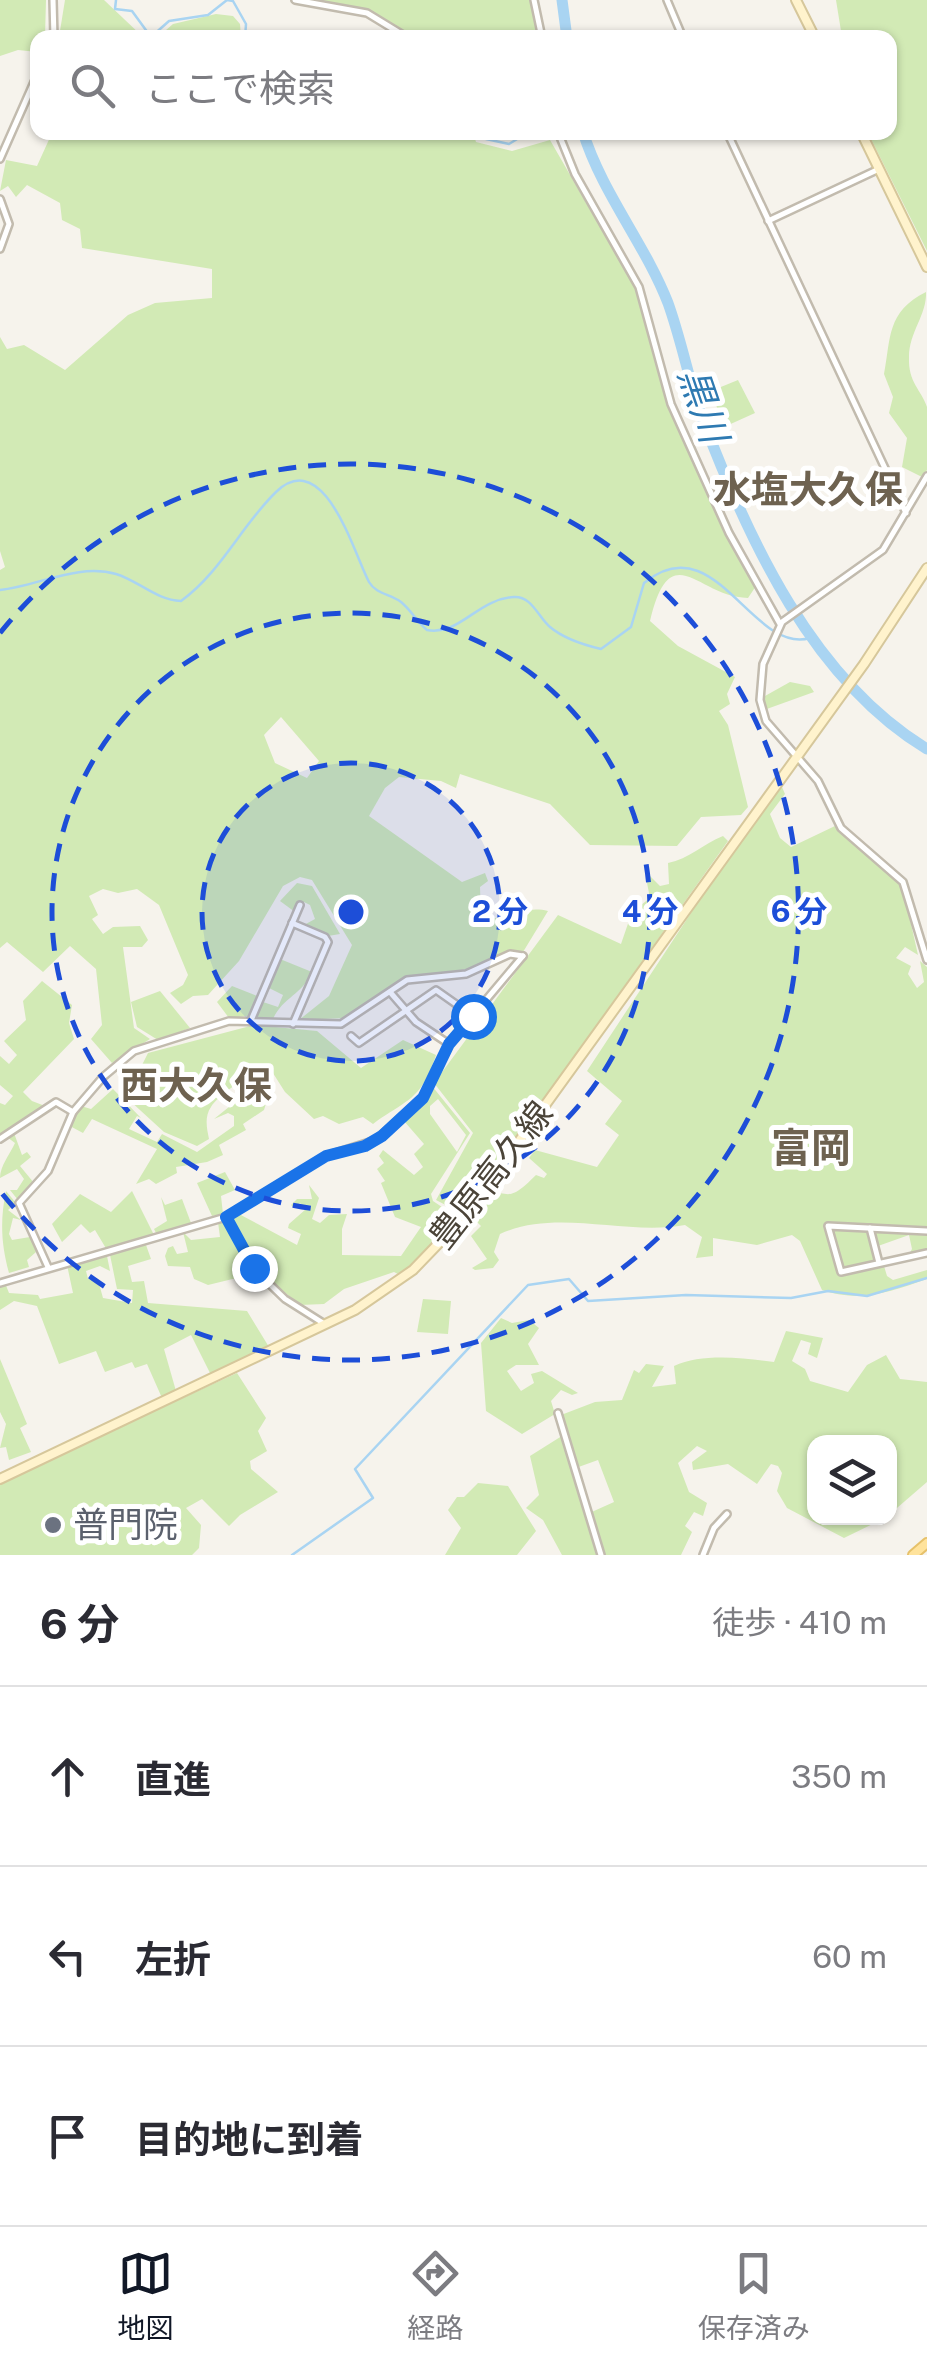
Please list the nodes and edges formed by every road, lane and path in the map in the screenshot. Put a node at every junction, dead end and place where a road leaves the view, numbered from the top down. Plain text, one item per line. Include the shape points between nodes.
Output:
1 (52, 0) edge
2 (295, 0) edge
3 (534, 0) edge
4 (668, 0) edge
5 (796, 0) edge
6 (54, 30) edge
7 (394, 30) edge
8 (540, 30) edge
9 (680, 30) edge
10 (811, 30) edge
11 (30, 91) edge
12 (561, 140) edge
13 (731, 140) edge
14 (865, 140) edge
15 (0, 159) edge
16 (879, 169) junction
17 (0, 199) edge
18 (768, 221) junction
19 (0, 250) edge
20 (927, 266) edge
21 (927, 476) edge
22 (906, 513) junction
23 (927, 568) edge
24 (780, 624) junction
25 (798, 756) junction
26 (300, 905) dead end
27 (292, 923) junction
28 (927, 960) edge
29 (390, 992) junction
30 (405, 1012) junction
31 (473, 1016) junction
32 (252, 1018) junction
33 (293, 1024) junction
34 (352, 1036) dead end
35 (449, 1044) junction
36 (73, 1112) junction
37 (0, 1139) edge
38 (226, 1217) junction
39 (870, 1228) junction
40 (927, 1231) edge
41 (927, 1253) edge
42 (879, 1264) junction
43 (48, 1267) junction
44 (0, 1283) edge
45 (325, 1325) junction
46 (558, 1413) dead end
47 (0, 1480) edge
48 (727, 1514) dead end
49 (927, 1543) edge
50 (601, 1555) edge
51 (703, 1555) edge
52 (912, 1555) edge

1 - 6 street
2 - 7 street via 367,14
3 - 8 street
4 - 9 street
5 - 10 main road
11 - 15 street
12 - 24 street via 639,288 672,404 729,532
13 - 18 street
14 - 16 main road
16 - 18 street
16 - 20 main road
17 - 19 street via 9,224
18 - 22 street
21 - 22 street
22 - 24 street via 883,550
23 - 25 main road, 豊原高久線
24 - 25 street via 761,678 762,712
25 - 28 street via 841,828 903,882
25 - 45 main road, 豊原高久線 via 450,1235 379,1295
26 - 27 street
27 - 32 street
27 - 33 street via 328,942
29 - 30 street
29 - 31 street via 421,976 466,974 510,954 523,956
29 - 33 street via 341,1024
30 - 31 street via 436,990
30 - 34 street via 358,1044
30 - 35 street
31 - 35 street
32 - 33 street
32 - 36 street via 194,1029 134,1051
35 - 38 street via 423,1098 382,1136 326,1156
36 - 37 street via 56,1102
36 - 43 street via 48,1171 19,1205
38 - 43 street
38 - 45 street via 258,1274
39 - 40 street
39 - 42 street
39 - 42 street via 828,1226 841,1272
41 - 42 street
43 - 44 street
45 - 47 main road, 豊原高久線
46 - 50 street
48 - 51 street
49 - 52 main road

